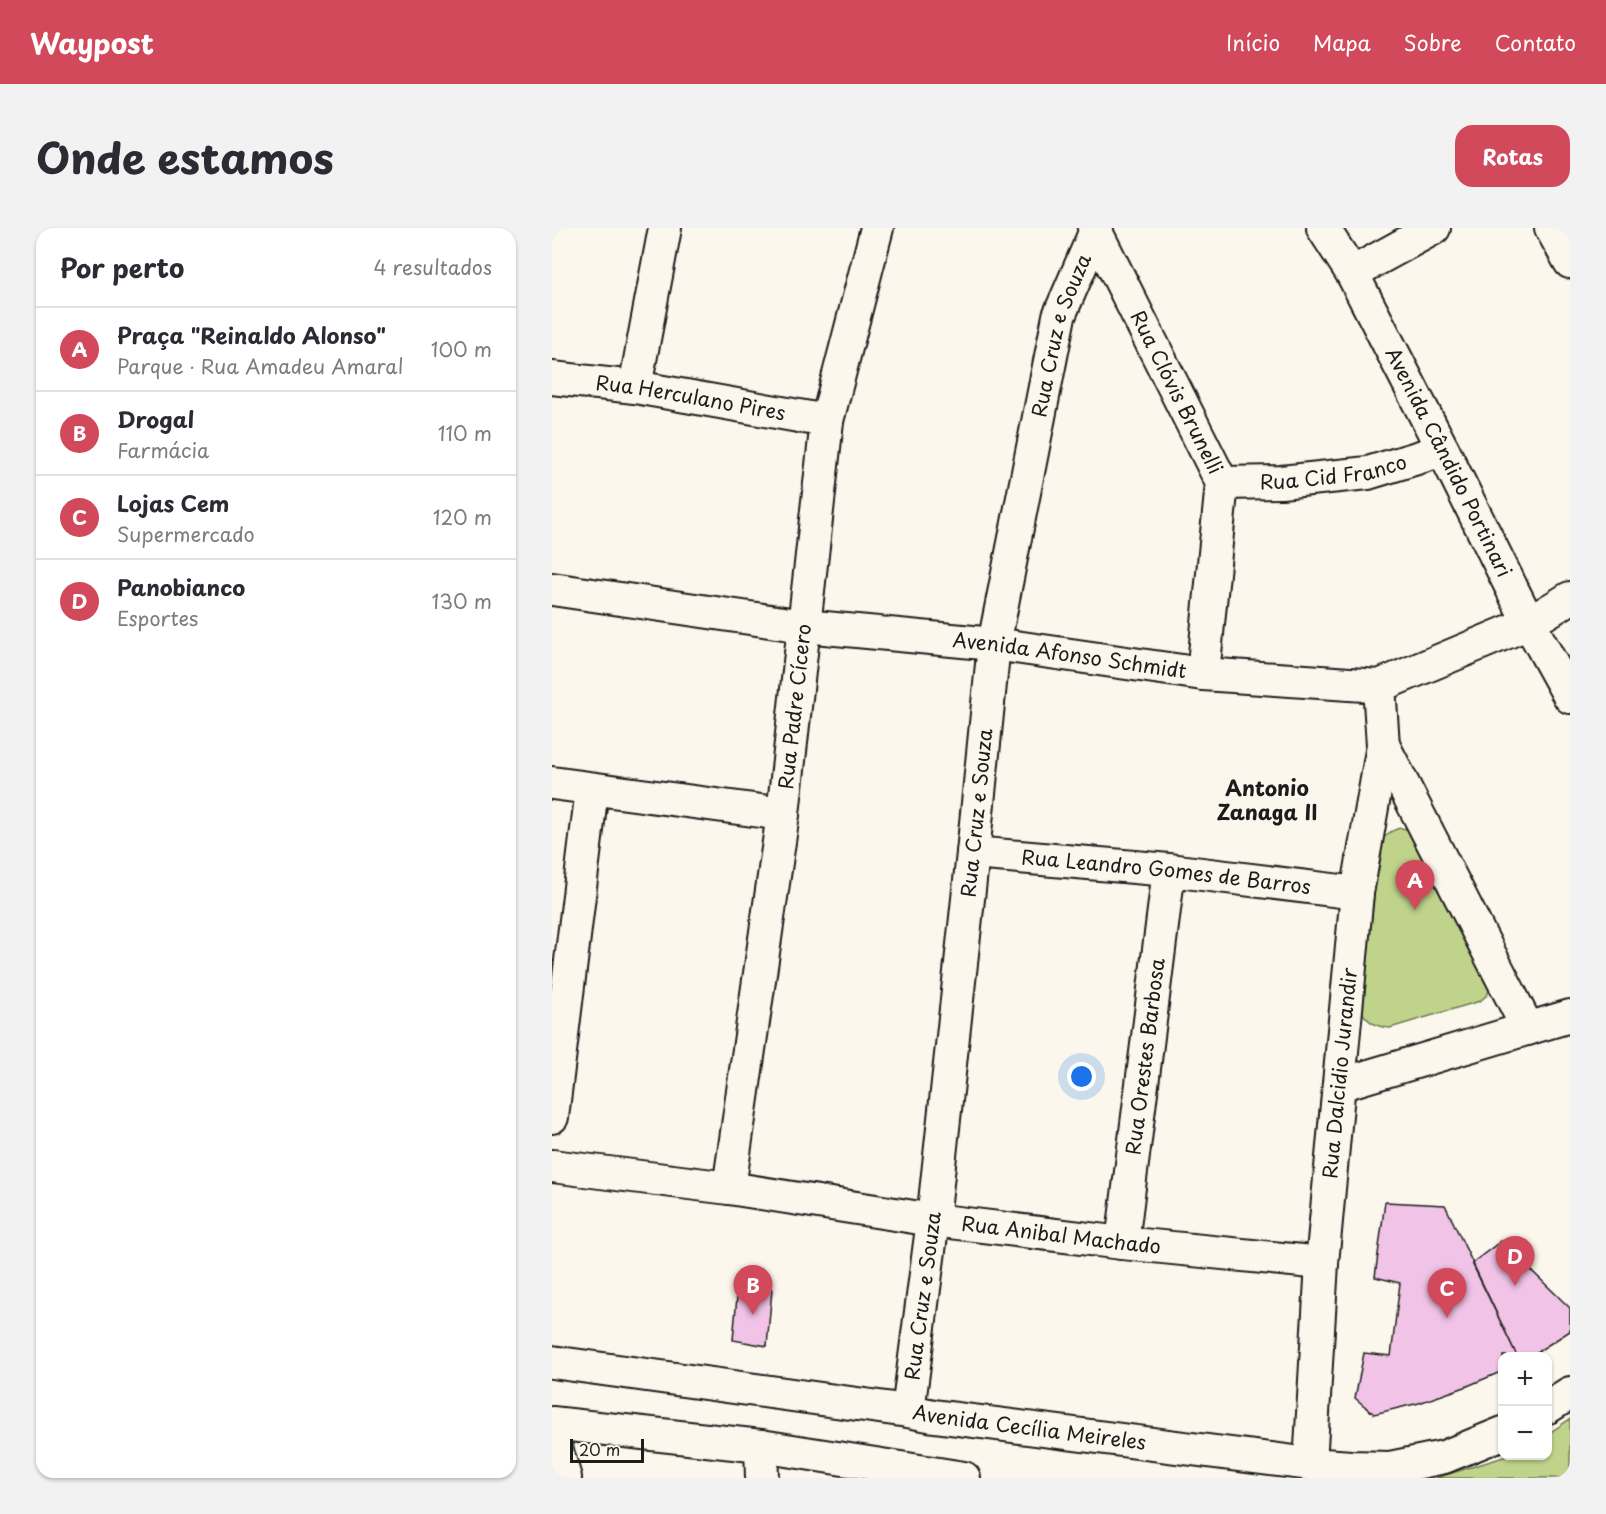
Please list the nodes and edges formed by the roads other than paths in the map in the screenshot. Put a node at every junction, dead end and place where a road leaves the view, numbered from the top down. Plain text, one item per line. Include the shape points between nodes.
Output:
1 (665, 228) edge
2 (878, 228) edge
3 (1323, 228) edge
4 (1434, 228) edge
5 (1551, 228) edge
6 (1096, 229) edge
7 (1570, 262) edge
8 (1352, 273) junction
9 (552, 378) edge
10 (635, 387) junction
11 (827, 421) junction
12 (1443, 450) junction
13 (1222, 483) junction
14 (552, 589) edge
15 (1570, 598) edge
16 (1528, 623) junction
17 (804, 626) junction
18 (994, 644) junction
19 (1203, 674) junction
20 (1379, 686) junction
21 (1570, 697) edge
22 (1383, 745) junction
23 (552, 783) edge
24 (592, 789) junction
25 (783, 814) junction
26 (973, 853) junction
27 (1169, 870) junction
28 (1357, 892) junction
29 (1570, 1016) edge
30 (1528, 1029) junction
31 (1339, 1085) junction
32 (552, 1117) edge
33 (552, 1166) edge
34 (729, 1188) junction
35 (933, 1220) junction
36 (1122, 1243) junction
37 (1322, 1263) junction
38 (552, 1362) edge
39 (1570, 1393) edge
40 (1550, 1406) edge
41 (908, 1411) junction
42 (552, 1423) edge
43 (552, 1434) edge
44 (1498, 1435) edge
45 (761, 1446) junction
46 (1310, 1464) junction
47 (947, 1477) edge
48 (565, 1478) edge
49 (762, 1478) edge

1 - 10 street
2 - 11 street, Rua Padre Cícero
3 - 8 street, Avenida Cândido Portinari
4 - 8 street
5 - 7 street
6 - 13 street, Rua Clóvis Brunelli
6 - 18 street, Rua Cruz e Souza via 1059,316
8 - 12 street, Avenida Cândido Portinari
9 - 10 street, Rua Herculano Pires
10 - 11 street, Rua Herculano Pires
11 - 17 street, Rua Padre Cícero
12 - 13 street, Rua Cid Franco via 1368,473 1281,482
12 - 16 street, Avenida Cândido Portinari
13 - 19 street, Rua Clóvis Brunelli
14 - 17 street, Avenida Afonso Schmidt
15 - 16 street, Avenida Afonso Schmidt
16 - 20 street, Avenida Afonso Schmidt
16 - 21 street, Avenida Cândido Portinari
17 - 18 street, Avenida Afonso Schmidt
17 - 25 street, Rua Padre Cícero
18 - 19 street, Avenida Afonso Schmidt
18 - 26 street, Rua Cruz e Souza
19 - 20 street, Avenida Afonso Schmidt
20 - 22 street, Rua Dalcidio Jurandir
22 - 28 street, Rua Dalcidio Jurandir
22 - 30 street
23 - 24 street
24 - 25 street
24 - 32 street
25 - 34 street, Rua Padre Cícero
26 - 27 street, Rua Leandro Gomes de Barros
26 - 35 street, Rua Cruz e Souza
27 - 28 street, Rua Leandro Gomes de Barros
27 - 36 street, Rua Orestes Barbosa
28 - 31 street, Rua Dalcidio Jurandir
29 - 30 street
30 - 31 street
31 - 37 street, Rua Dalcidio Jurandir
33 - 34 street, Rua Anibal Machado
34 - 35 street, Rua Anibal Machado
35 - 36 street, Rua Anibal Machado
35 - 41 street, Rua Cruz e Souza
36 - 37 street, Rua Anibal Machado
37 - 46 street, Rua Dalcidio Jurandir
38 - 41 street, Avenida Cecília Meireles
39 - 40 street
41 - 46 street, Avenida Cecília Meireles
42 - 45 street
43 - 48 street
44 - 46 street, Avenida Cecília Meireles via 1444,1457 1390,1467
45 - 47 street
45 - 49 street

